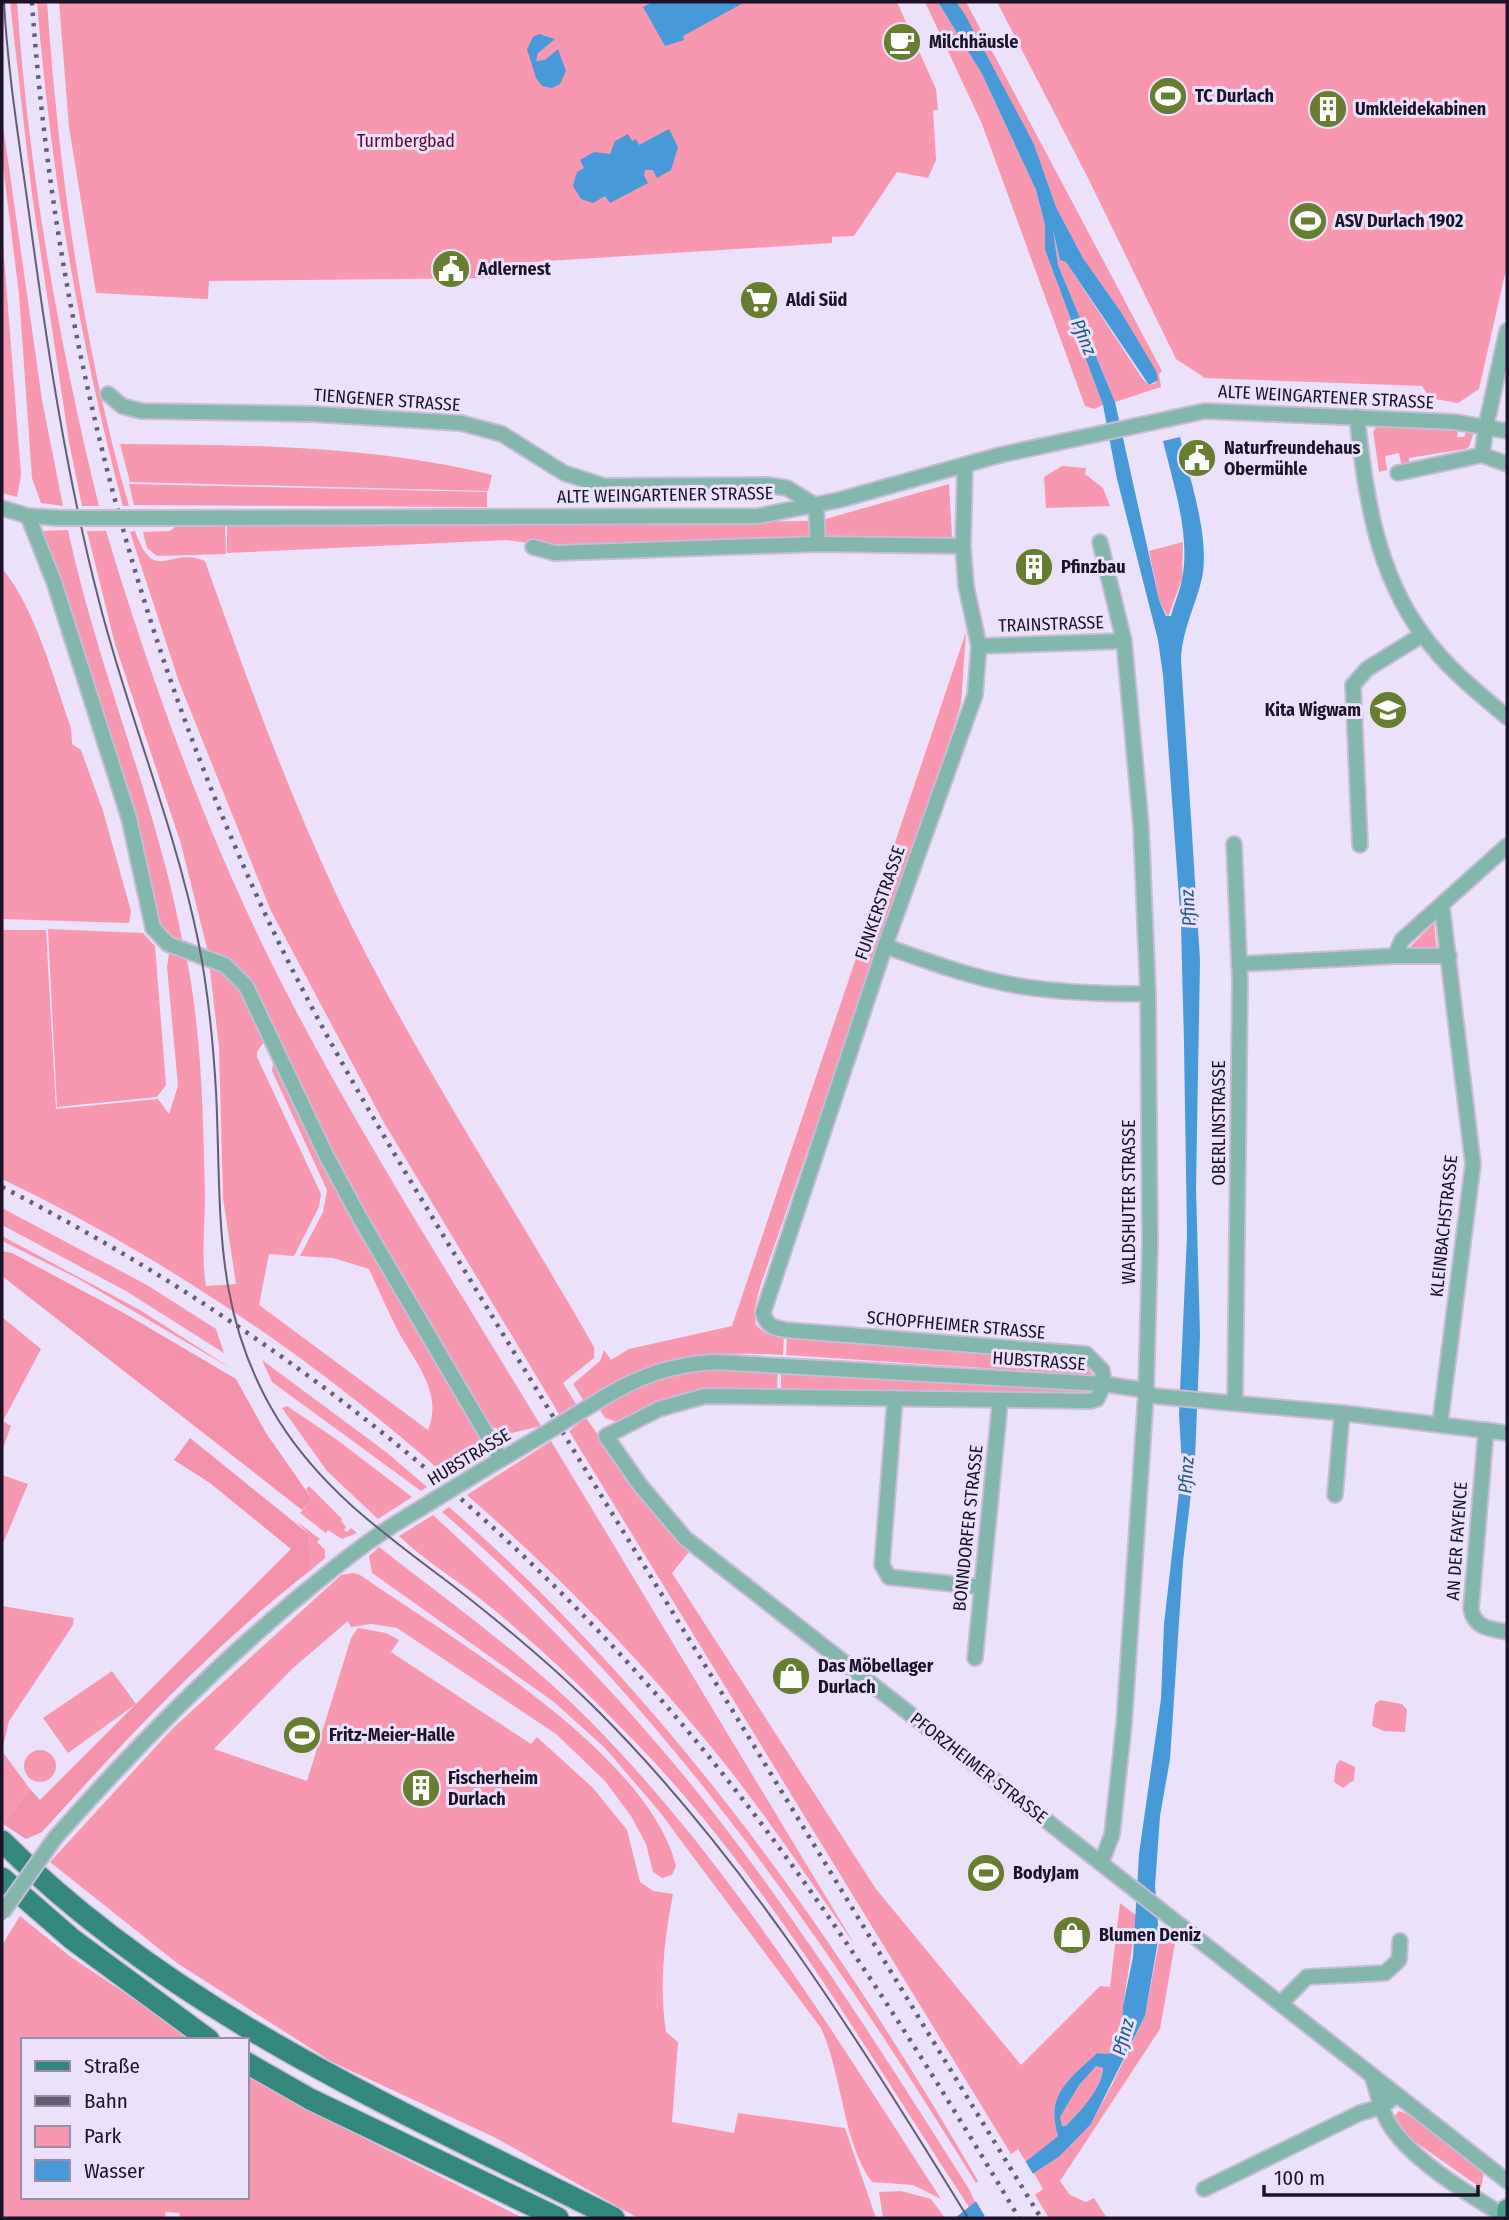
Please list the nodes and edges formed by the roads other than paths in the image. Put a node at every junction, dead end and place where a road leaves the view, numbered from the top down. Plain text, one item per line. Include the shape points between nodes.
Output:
1 (1507, 331) edge
2 (108, 394) dead end
3 (1357, 417) junction
4 (1486, 425) junction
5 (1507, 431) edge
6 (1482, 456) junction
7 (1507, 464) edge
8 (965, 466) junction
9 (1398, 473) dead end
10 (816, 506) junction
11 (2, 508) edge
12 (28, 516) junction
13 (1100, 542) dead end
14 (818, 544) junction
15 (963, 546) junction
16 (533, 547) dead end
17 (1422, 635) junction
18 (1124, 641) junction
19 (979, 646) junction
20 (1507, 717) edge
21 (1234, 845) dead end
22 (1360, 845) dead end
23 (1507, 846) edge
24 (1442, 907) junction
25 (885, 946) junction
26 (1395, 956) junction
27 (1450, 956) junction
28 (1239, 964) junction
29 (1148, 994) junction
30 (786, 1330) joint
31 (1104, 1384) junction
32 (1146, 1393) junction
33 (895, 1398) junction
34 (1000, 1402) junction
35 (1235, 1402) junction
36 (1342, 1413) junction
37 (1440, 1424) junction
38 (1486, 1430) junction
39 (1507, 1433) edge
40 (606, 1436) joint
41 (501, 1459) junction
42 (1335, 1494) dead end
43 (982, 1587) junction
44 (1507, 1632) edge
45 (975, 1658) dead end
46 (2, 1841) edge
47 (1101, 1863) junction
48 (2, 1878) edge
49 (2, 1913) edge
50 (1400, 1941) dead end
51 (1281, 2003) junction
52 (206, 2038) edge
53 (248, 2064) edge
54 (1373, 2078) junction
55 (1396, 2095) junction
56 (1381, 2107) junction
57 (1507, 2180) edge
58 (1204, 2189) dead end
59 (1507, 2209) edge
60 (1507, 2217) edge
61 (558, 2218) edge
62 (614, 2218) edge

1 - 4 street
2 - 10 street, TIENGENER STRASSE via 122,406 141,411 461,423 502,434 564,472 604,486 778,486
3 - 4 street, ALTE WEINGARTENER STRASSE
3 - 8 street, ALTE WEINGARTENER STRASSE via 1205,411
3 - 17 street via 1367,501 1381,553 1399,597
4 - 5 street, ALTE WEINGARTENER STRASSE
4 - 6 street
6 - 7 street
6 - 9 street
8 - 10 street, ALTE WEINGARTENER STRASSE
8 - 15 street, FUNKERSTRASSE
10 - 12 street, ALTE WEINGARTENER STRASSE, bridge via 758,516 713,517
10 - 14 street
11 - 12 street, ALTE WEINGARTENER STRASSE
12 - 41 street via 54,582 129,818 153,928 168,944 225,965 246,986 361,1220
13 - 18 street, WALDSHUTER STRASSE
14 - 15 street
14 - 16 street via 555,553
15 - 19 street, FUNKERSTRASSE
17 - 20 street via 1459,676
17 - 22 street via 1367,669 1353,685
18 - 19 street, TRAINSTRASSE
18 - 29 street, WALDSHUTER STRASSE via 1141,826
19 - 25 street, FUNKERSTRASSE via 975,695
21 - 28 street, OBERLINSTRASSE
23 - 24 street
24 - 26 street via 1402,940
24 - 27 street, KLEINBACHSTRASSE
25 - 29 street via 1018,986 1090,994
25 - 30 street, FUNKERSTRASSE via 765,1303 765,1322
26 - 27 street
26 - 28 street
27 - 37 street, KLEINBACHSTRASSE via 1473,1164
28 - 35 street, OBERLINSTRASSE
29 - 32 street, WALDSHUTER STRASSE
30 - 31 street, SCHOPFHEIMER STRASSE via 1086,1354 1102,1370
31 - 32 street, HUBSTRASSE
31 - 34 street, HUBSTRASSE via 1097,1399 1090,1401
31 - 41 street, HUBSTRASSE, bridge via 715,1362 669,1367 638,1378
32 - 35 street, HUBSTRASSE
32 - 47 street, WALDSHUTER STRASSE via 1124,1724 1112,1835
33 - 34 street, HUBSTRASSE
33 - 40 street, HUBSTRASSE via 705,1396 659,1409
33 - 43 street via 882,1565 889,1577
34 - 43 street, BONNDORFER STRASSE
35 - 36 street, HUBSTRASSE
36 - 37 street, HUBSTRASSE
36 - 42 street
37 - 38 street, HUBSTRASSE
38 - 39 street, HUBSTRASSE
38 - 44 street, AN DER FAYENCE via 1471,1609 1482,1626
40 - 47 street, PFORZHEIMER STRASSE via 685,1538
41 - 49 street, HUBSTRASSE, bridge via 346,1556 262,1628 163,1721 55,1838
43 - 45 street, BONNDORFER STRASSE
46 - 62 main road via 127,1947 233,2020
47 - 51 street, PFORZHEIMER STRASSE
48 - 52 main road via 72,1939
50 - 51 street via 1399,1960 1385,1973 1307,1977
51 - 54 street, PFORZHEIMER STRASSE
53 - 61 main road via 310,2099
54 - 55 street, PFORZHEIMER STRASSE
54 - 56 street
55 - 56 street
55 - 57 street, PFORZHEIMER STRASSE
56 - 58 street
56 - 60 street via 1394,2132 1413,2151
59 - 60 main road

